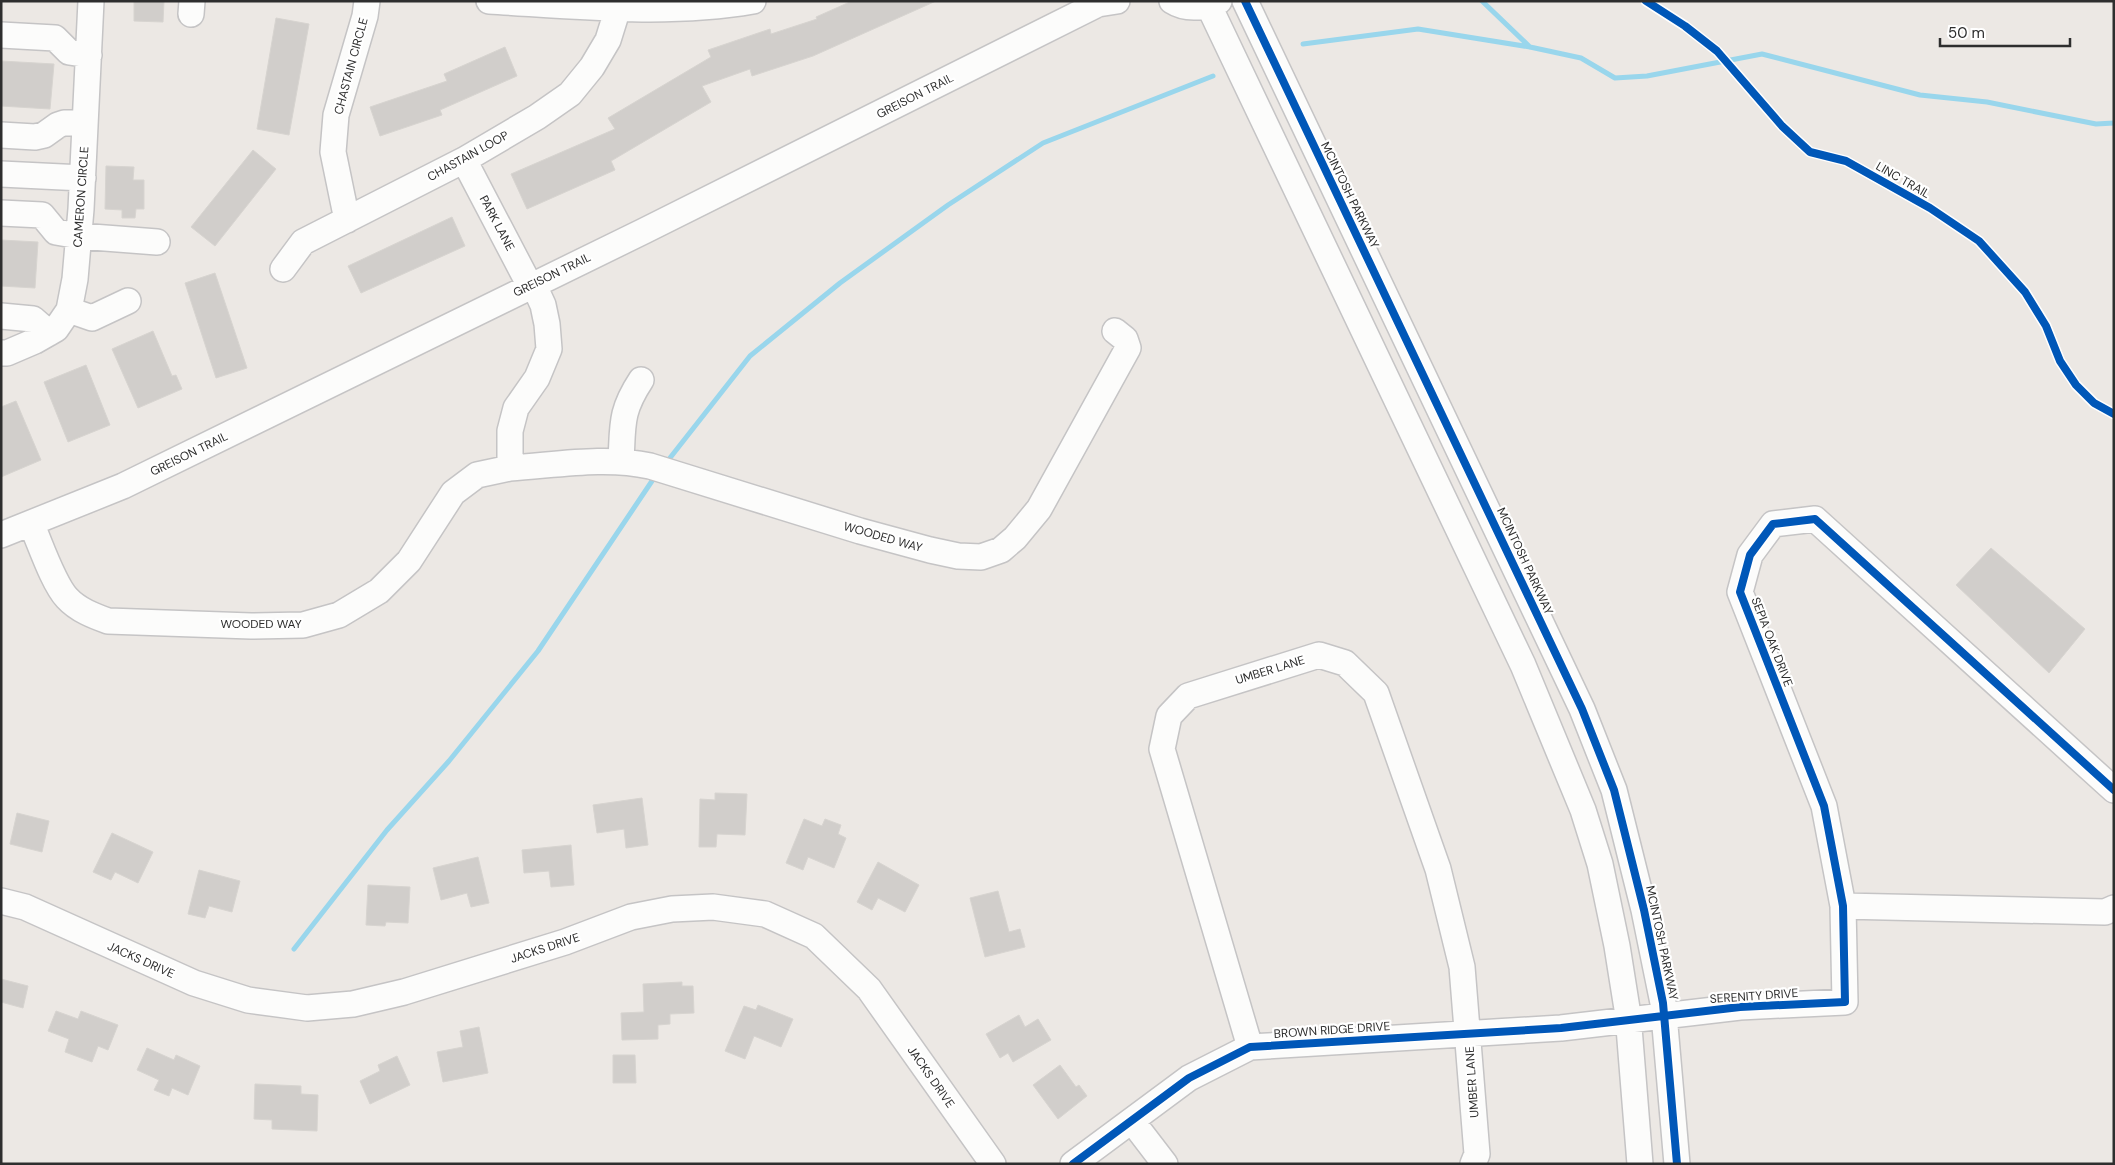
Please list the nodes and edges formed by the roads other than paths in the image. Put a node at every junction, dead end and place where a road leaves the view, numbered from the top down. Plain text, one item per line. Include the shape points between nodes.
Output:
1 (91, 1) edge
2 (367, 1) edge
3 (490, 1) edge
4 (753, 1) edge
5 (1172, 1) edge
6 (1245, 1) edge
7 (1106, 2) edge
8 (1214, 4) edge
9 (618, 8) junction
10 (1, 35) edge
11 (89, 54) junction
12 (85, 123) junction
13 (1, 135) edge
14 (464, 160) junction
15 (1, 174) edge
16 (82, 178) junction
17 (1, 213) edge
18 (347, 220) junction
19 (79, 236) junction
20 (157, 242) dead end
21 (283, 269) dead end
22 (530, 286) junction
23 (128, 301) dead end
24 (69, 310) junction
25 (1, 316) edge
26 (1115, 331) dead end
27 (49, 332) junction
28 (1, 353) edge
29 (641, 380) dead end
30 (621, 461) junction
31 (510, 468) junction
32 (31, 523) junction
33 (1, 535) edge
34 (2114, 790) edge
35 (1, 901) edge
36 (1843, 906) junction
37 (2114, 908) edge
38 (1845, 1002) joint
39 (1665, 1016) junction
40 (1628, 1020) junction
41 (1469, 1033) junction
42 (1250, 1047) junction
43 (1132, 1121) junction
44 (993, 1164) edge
45 (1073, 1164) edge
46 (1165, 1164) edge
47 (1473, 1164) edge
48 (1640, 1164) edge
49 (1677, 1164) edge

1 - 11 street, CAMERON CIRCLE
2 - 18 street, CHASTAIN CIRCLE via 336,115 333,152
3 - 9 street
4 - 9 street via 732,5
5 - 8 street via 1192,7
6 - 39 street, MCINTOSH PARKWAY via 1582,708 1614,790 1644,910
7 - 22 street, GREISON TRAIL
8 - 40 street via 1523,666 1580,801 1600,864
9 - 14 street, CHASTAIN LOOP via 608,40 592,68 570,94
10 - 11 street via 55,38 69,52
11 - 12 street, CAMERON CIRCLE
12 - 13 street via 64,123 36,137
12 - 16 street, CAMERON CIRCLE
14 - 18 street, CHASTAIN LOOP
14 - 22 street, PARK LANE
15 - 16 street
16 - 19 street, CAMERON CIRCLE
17 - 19 street via 42,215 56,232
18 - 21 street, CHASTAIN LOOP via 303,242
19 - 20 street
19 - 24 street, CAMERON CIRCLE
22 - 31 street via 543,305 549,349 537,378 516,408 510,432
22 - 32 street, GREISON TRAIL via 123,486
23 - 24 street via 92,318
24 - 27 street, CAMERON CIRCLE
25 - 27 street via 32,319
26 - 30 street, WOODED WAY via 1125,339 1128,348 1039,509 1002,550 981,557 930,550 650,466
27 - 28 street, CAMERON CIRCLE via 7,354
29 - 30 street via 623,416
30 - 31 street, WOODED WAY
31 - 32 street, WOODED WAY via 477,475 453,493 409,561 379,591 339,615 303,625 108,621 88,614 66,598
32 - 33 street, GREISON TRAIL
34 - 36 street, SEPIA OAK DRIVE via 1815,519 1773,524 1750,555 1740,592 1824,806
35 - 44 street, JACKS DRIVE via 25,907 194,984 248,1000 307,1008 353,1004 404,992 565,942 631,917 672,909 713,907 765,914 814,936 869,989
36 - 37 street via 2105,912
36 - 38 street, SEPIA OAK DRIVE
38 - 39 street, SERENITY DRIVE via 1740,1007
39 - 40 street, SERENITY DRIVE
39 - 49 street, MCINTOSH PARKWAY
40 - 41 street, BROWN RIDGE DRIVE
40 - 48 street
41 - 42 street, BROWN RIDGE DRIVE
41 - 42 street, UMBER LANE via 1462,967 1438,869 1376,692 1345,663 1318,655 1188,696 1169,716 1162,749
41 - 47 street, UMBER LANE via 1477,1154
42 - 43 street, BROWN RIDGE DRIVE via 1190,1078
43 - 45 street, BROWN RIDGE DRIVE
43 - 46 street

